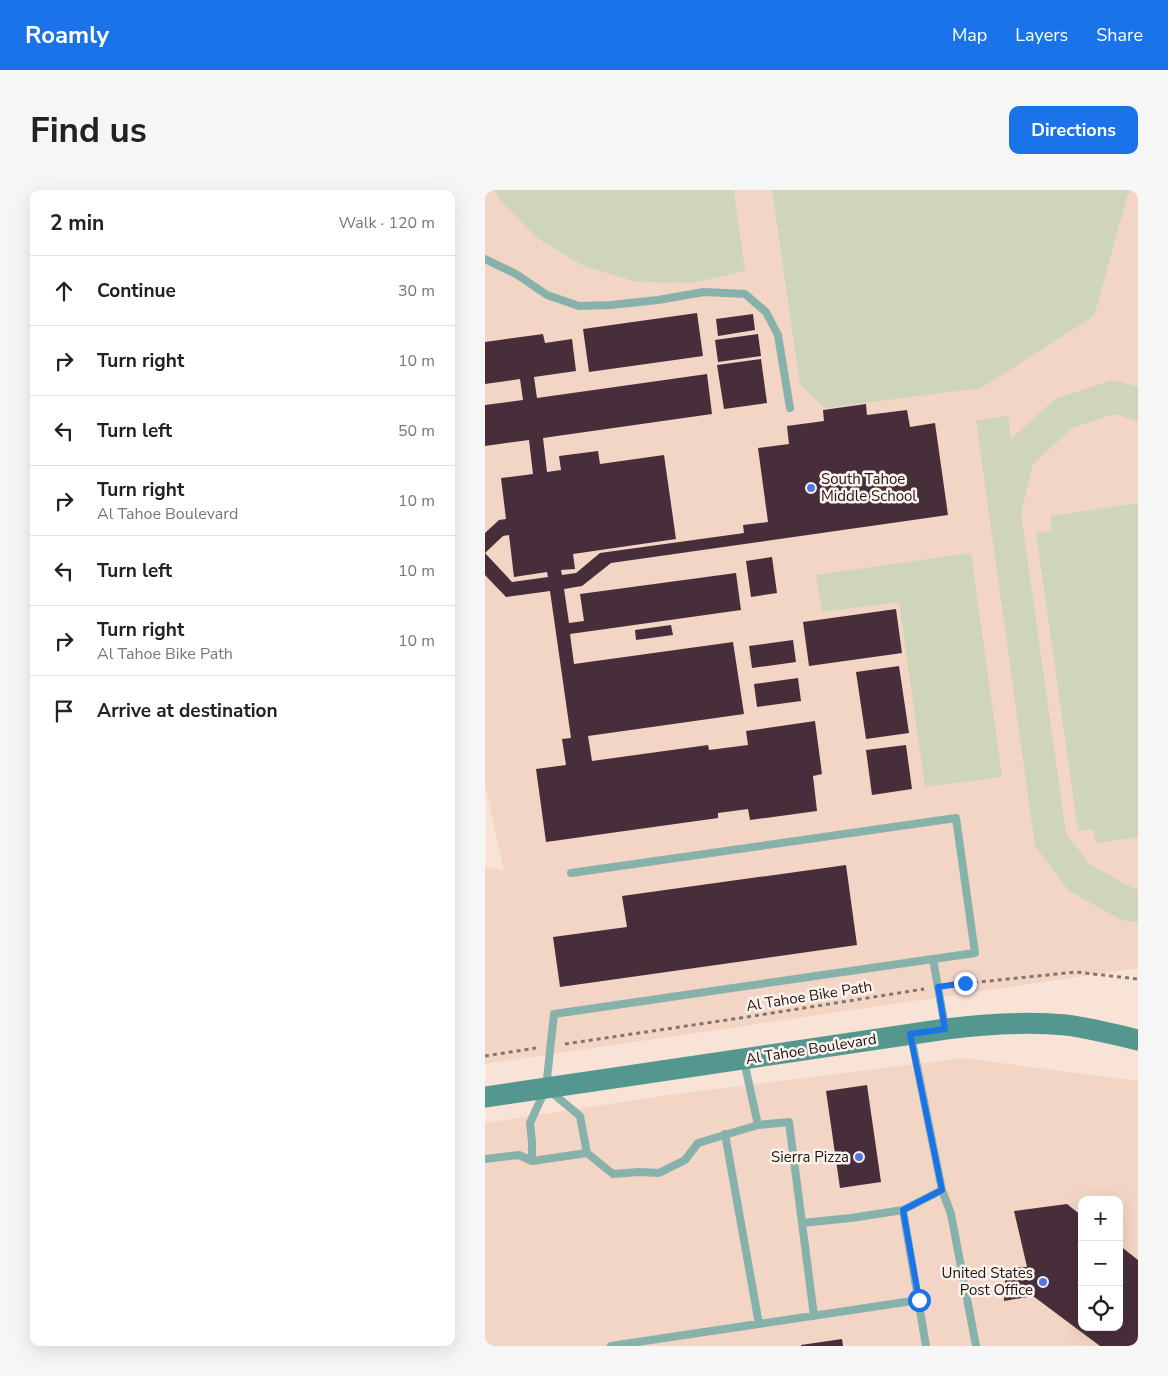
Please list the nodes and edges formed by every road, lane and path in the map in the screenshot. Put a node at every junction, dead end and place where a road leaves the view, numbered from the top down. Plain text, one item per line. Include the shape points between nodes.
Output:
1 (485, 259) edge
2 (790, 408) dead end
3 (571, 873) dead end
4 (933, 959) junction
5 (1138, 979) edge
6 (938, 987) junction
7 (945, 1029) junction
8 (910, 1034) junction
9 (1138, 1040) edge
10 (550, 1046) junction
11 (485, 1056) edge
12 (743, 1059) junction
13 (546, 1088) junction
14 (485, 1097) edge
15 (758, 1125) junction
16 (725, 1134) junction
17 (587, 1153) junction
18 (485, 1160) edge
19 (532, 1161) junction
20 (942, 1190) junction
21 (903, 1210) junction
22 (802, 1223) junction
23 (919, 1300) junction
24 (814, 1316) junction
25 (759, 1324) junction
26 (611, 1346) edge
27 (926, 1346) edge
28 (976, 1346) edge

1 - 2 lane via 547,295 579,306 649,301 704,292 745,294 766,312 779,335
3 - 4 lane via 956,818 975,953
4 - 6 lane
4 - 10 lane via 554,1014
5 - 6 path, Al Tahoe Bike Path via 1076,972
6 - 7 lane
6 - 10 path, Al Tahoe Bike Path
7 - 8 main road, Al Tahoe Boulevard
7 - 9 main road, Al Tahoe Boulevard via 989,1024 1067,1025
8 - 12 main road, Al Tahoe Boulevard
8 - 20 lane
10 - 11 path, Al Tahoe Bike Path
10 - 13 lane
12 - 13 main road, Al Tahoe Boulevard
12 - 15 lane
13 - 14 main road, Al Tahoe Boulevard
13 - 17 lane via 580,1116
13 - 19 lane via 529,1123
15 - 16 lane
15 - 22 lane via 789,1122
16 - 17 lane via 698,1143 685,1160 659,1173 613,1174
16 - 25 lane
17 - 19 lane
18 - 19 lane via 519,1155
20 - 21 lane
20 - 28 lane via 951,1214
21 - 22 lane
21 - 23 lane
22 - 24 lane
23 - 24 lane
23 - 27 lane
24 - 25 lane
25 - 26 lane

